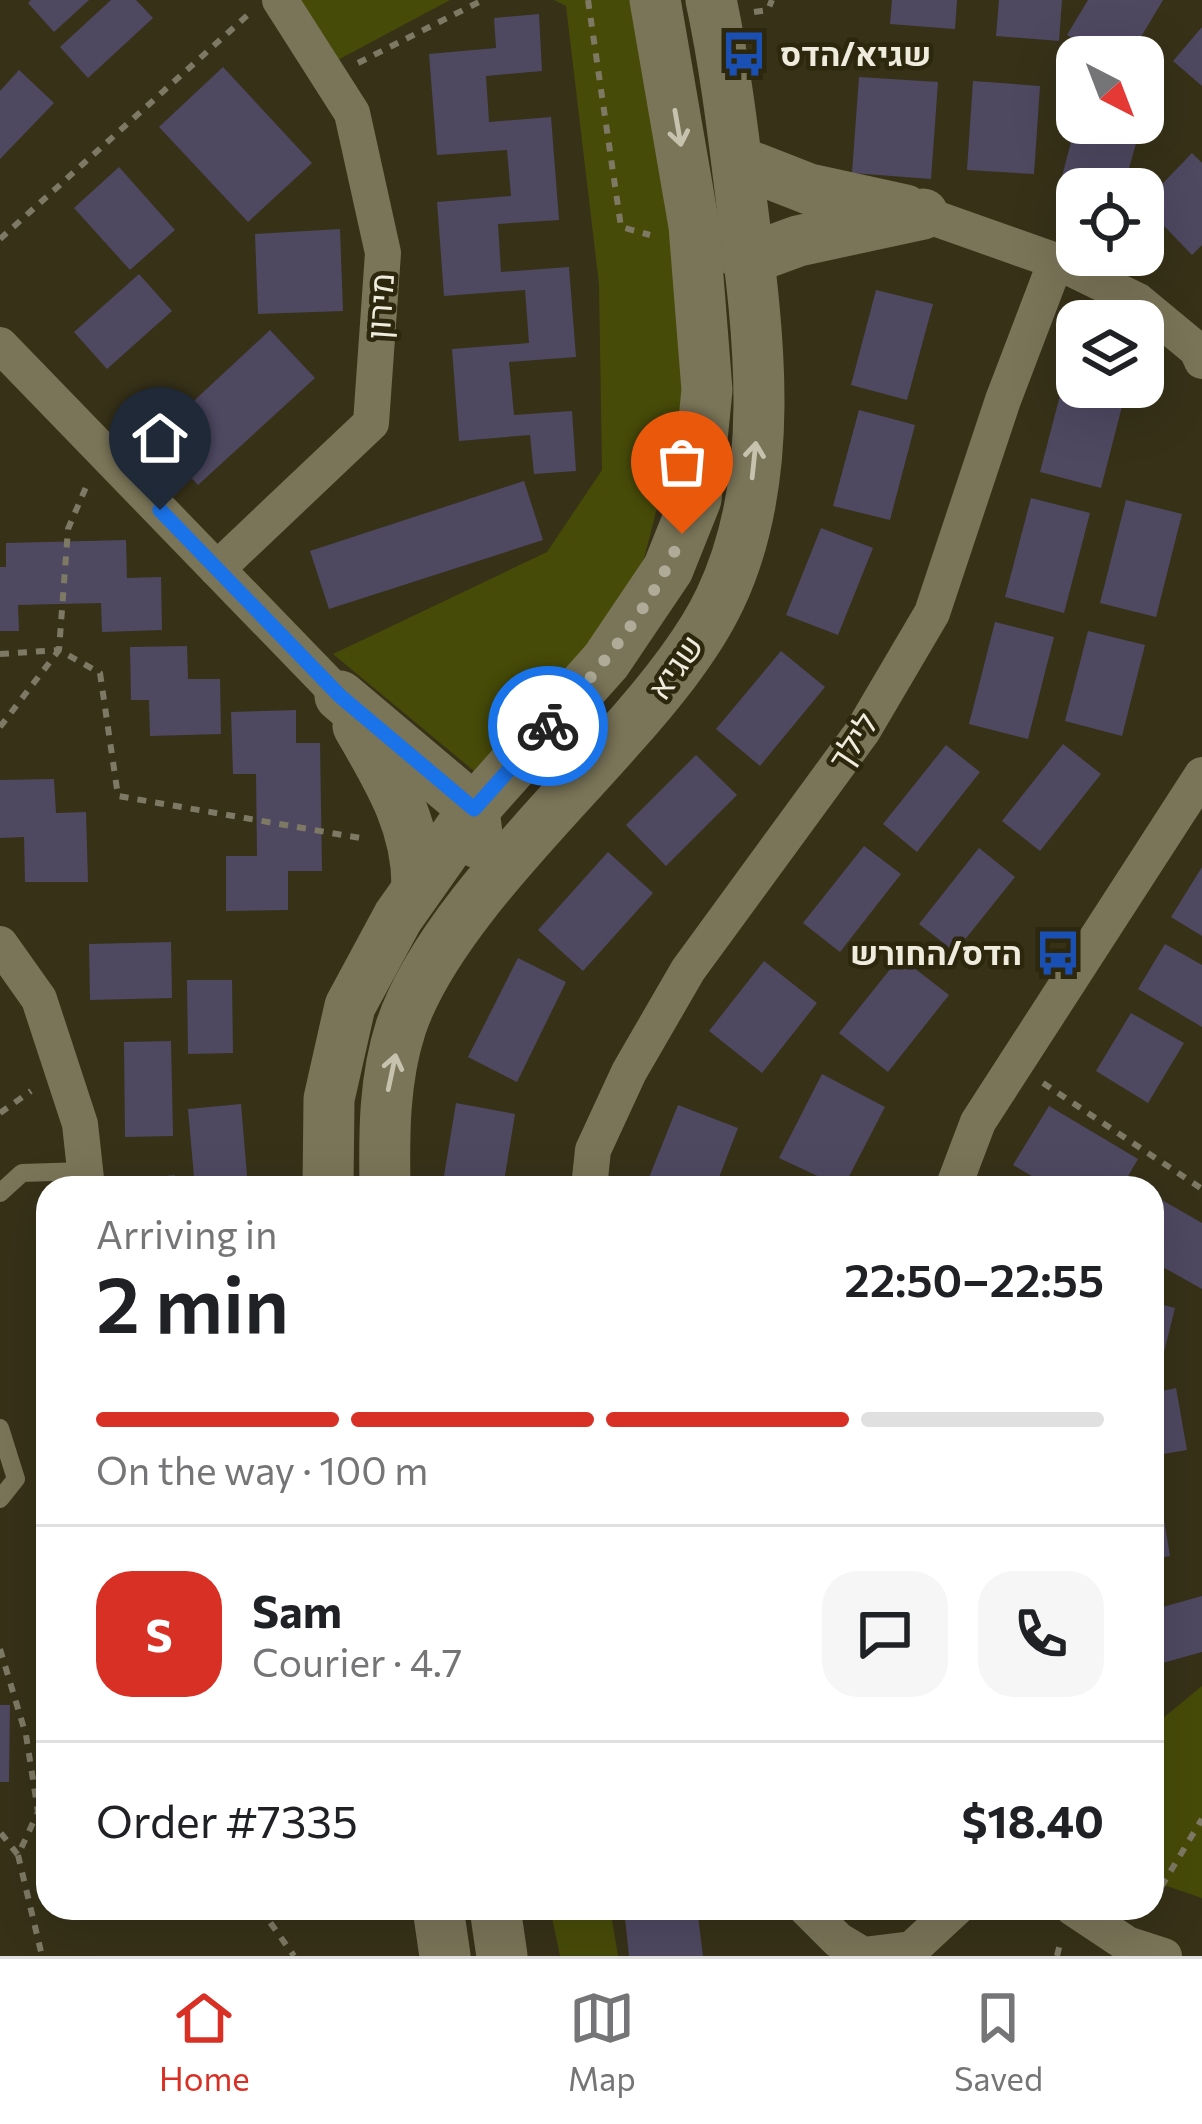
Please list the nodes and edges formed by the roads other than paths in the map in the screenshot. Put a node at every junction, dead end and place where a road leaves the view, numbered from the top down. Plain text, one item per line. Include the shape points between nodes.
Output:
1 (280, 0) edge
2 (655, 0) edge
3 (711, 0) edge
4 (736, 161) junction
5 (923, 214) junction
6 (694, 226) junction
7 (749, 259) junction
8 (1055, 261) junction
9 (1202, 361) edge
10 (7, 367) edge
11 (217, 569) junction
12 (340, 696) junction
13 (1202, 775) edge
14 (474, 809) junction
15 (417, 886) junction
16 (484, 892) junction
17 (0, 944) edge
18 (54, 1176) edge
19 (86, 1176) edge
20 (328, 1176) edge
21 (385, 1176) edge
22 (591, 1176) edge
23 (958, 1176) edge
24 (0, 1193) edge
25 (0, 1428) edge
26 (0, 1499) edge
27 (440, 1920) edge
28 (497, 1920) edge
29 (818, 1920) edge
30 (943, 1920) edge
31 (1092, 1920) edge
32 (446, 1956) edge
33 (502, 1956) edge
34 (1165, 1956) edge

1 - 11 street, מירון via 352,113 383,253 371,423
2 -> 6 street, שגיא
3 - 4 street, שגיא
4 - 5 street via 809,189
4 - 7 street, שגיא
5 - 7 street
5 - 8 street
6 - 7 street
6 - 14 street, שגיא via 707,389 696,499 668,569 606,661
16 -> 7 street, שגיא via 656,697 720,601 748,521 760,396
8 - 9 street via 1138,301
8 - 22 street, לילך via 932,613 862,732 688,970 629,1072 593,1150
10 - 11 street
11 - 12 street
12 - 14 street
12 - 15 street via 410,823
13 - 23 street via 978,1122
14 - 15 street, שגיא
14 - 16 street
15 - 20 street, שגיא via 350,1006 329,1099
21 -> 16 street, שגיא via 383,1113 402,1025 440,950
17 - 19 street via 39,999 80,1124
18 - 24 lane via 22,1172
25 - 26 lane via 16,1479
27 - 32 street
28 - 33 street
29 - 30 street via 863,1954 912,1948
31 - 34 street

